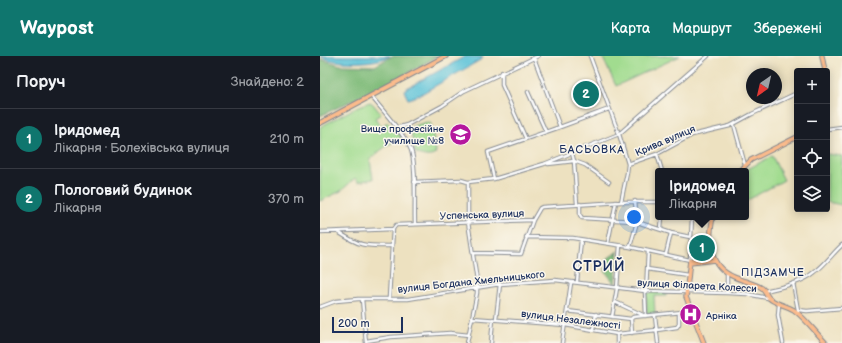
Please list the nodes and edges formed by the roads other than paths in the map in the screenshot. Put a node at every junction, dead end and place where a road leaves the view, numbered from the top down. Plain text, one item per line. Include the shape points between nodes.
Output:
1 (446, 56) edge
2 (538, 56) edge
3 (590, 56) edge
4 (708, 56) edge
5 (822, 56) edge
6 (534, 58) junction
7 (824, 68) edge
8 (502, 72) junction
9 (528, 92) dead end
10 (794, 93) edge
11 (370, 96) junction
12 (609, 108) junction
13 (320, 123) edge
14 (734, 124) junction
15 (560, 127) junction
16 (842, 127) edge
17 (396, 128) junction
18 (830, 129) edge
19 (546, 132) junction
20 (619, 134) junction
21 (526, 139) junction
22 (794, 139) edge
23 (572, 154) junction
24 (657, 154) junction
25 (574, 161) junction
26 (628, 164) junction
27 (542, 165) junction
28 (745, 165) junction
29 (661, 168) edge
30 (742, 168) edge
31 (494, 179) junction
32 (414, 182) junction
33 (468, 182) junction
34 (609, 182) dead end
35 (635, 201) junction
36 (616, 202) junction
37 (621, 202) junction
38 (655, 202) edge
39 (578, 204) junction
40 (612, 219) junction
41 (533, 220) junction
42 (662, 220) edge
43 (692, 220) edge
44 (713, 220) edge
45 (468, 222) junction
46 (637, 222) junction
47 (415, 224) junction
48 (393, 229) junction
49 (660, 229) junction
50 (320, 232) edge
51 (337, 232) junction
52 (672, 233) junction
53 (526, 237) junction
54 (690, 237) junction
55 (581, 240) junction
56 (608, 243) junction
57 (620, 245) junction
58 (392, 246) junction
59 (842, 246) edge
60 (630, 247) junction
61 (648, 251) junction
62 (473, 253) junction
63 (666, 254) junction
64 (712, 255) junction
65 (714, 260) junction
66 (690, 262) junction
67 (647, 269) junction
68 (727, 274) junction
69 (688, 275) junction
70 (577, 282) junction
71 (571, 283) junction
72 (793, 283) junction
73 (500, 284) junction
74 (477, 288) junction
75 (617, 288) junction
76 (765, 290) junction
77 (646, 291) junction
78 (686, 292) junction
79 (727, 293) junction
80 (389, 298) junction
81 (769, 298) junction
82 (362, 299) junction
83 (615, 302) junction
84 (780, 304) junction
85 (320, 307) edge
86 (842, 308) edge
87 (567, 311) junction
88 (692, 311) junction
89 (797, 311) junction
90 (807, 312) junction
91 (679, 313) junction
92 (596, 314) junction
93 (646, 316) junction
94 (655, 316) junction
95 (612, 317) junction
96 (801, 317) junction
97 (472, 318) junction
98 (495, 319) junction
99 (631, 319) junction
100 (565, 325) junction
101 (593, 329) junction
102 (657, 330) junction
103 (632, 333) junction
104 (618, 334) junction
105 (469, 335) junction
106 (366, 342) edge
107 (467, 343) edge
108 (491, 343) edge
109 (562, 343) edge
110 (617, 343) edge
111 (658, 343) edge
112 (704, 343) edge
113 (783, 343) edge
114 (826, 343) edge

1 - 11 highway
2 - 6 street
3 - 12 street
4 - 20 street
5 - 7 main road
6 - 8 street
6 - 15 street
8 - 17 street via 407,125
8 - 21 street via 502,85
9 - 19 street
10 - 14 street, Крива вулиця
11 - 13 highway
11 - 17 street
12 - 15 street
12 - 20 street
14 - 24 street, Крива вулиця via 692,135
14 - 28 street
15 - 19 street
16 - 18 street
17 - 32 street via 411,151
19 - 21 street
20 - 23 street
20 - 26 street
21 - 31 street via 488,152
22 - 28 main road
23 - 25 street
23 - 27 street
24 - 26 street, Крива вулиця
24 - 29 street
25 - 27 street
25 - 34 street
25 - 39 street
26 - 37 street
27 - 31 street
28 - 30 main road
31 - 33 street
32 - 33 street
32 - 47 street
33 - 45 street
35 - 37 street, Успенська вулиця
35 - 38 street, Успенська вулиця
35 - 46 street
36 - 37 street, Успенська вулиця
36 - 39 street, Успенська вулиця
36 - 40 street
39 - 40 street via 582,218
39 - 41 street, Успенська вулиця via 542,207
40 - 46 street
40 - 56 street
41 - 45 street, Успенська вулиця
41 - 53 street
42 - 49 street
43 - 54 street
44 - 64 main road
45 - 47 street, Успенська вулиця
45 - 62 street
46 - 49 street
46 - 60 street
47 - 48 street, Успенська вулиця via 396,225
48 - 51 street
48 - 58 street
49 - 52 street
50 - 51 street
51 - 58 street via 353,242 366,246
52 - 54 street
52 - 63 street
53 - 55 street
53 - 62 street via 521,254
54 - 66 street
55 - 56 street
55 - 70 street
56 - 57 street
57 - 60 street
57 - 75 street
58 - 80 street
59 - 72 street via 817,271
60 - 61 street
61 - 63 street
61 - 67 street
62 - 74 street
63 - 66 street
64 - 65 main road
64 - 66 main road
65 - 66 main road
65 - 68 main road
66 - 69 main road
67 - 69 street
67 - 77 street
68 - 76 main road
68 - 79 street
69 - 78 main road
70 - 71 street, вулиця Богдана Хмельницького
70 - 75 street, вулиця Філарета Колесси
71 - 73 street, вулиця Богдана Хмельницького via 555,280
71 - 87 street
72 - 76 street
72 - 89 street
73 - 74 street, вулиця Богдана Хмельницького
73 - 98 street
74 - 80 street, вулиця Богдана Хмельницького via 408,298
74 - 97 street
75 - 77 street, вулиця Філарета Колесси
75 - 83 street
76 - 81 main road
77 - 78 street, вулиця Філарета Колесси
77 - 93 street
78 - 79 street, вулиця Філарета Колесси
78 - 88 main road
79 - 81 street, вулиця Філарета Колесси
80 - 82 street, вулиця Богдана Хмельницького
81 - 84 main road, вулиця Філарета Колесси
82 - 85 street, вулиця Богдана Хмельницького via 336,301
82 - 106 street
83 - 93 street
83 - 95 street
84 - 89 main road, вулиця Філарета Колесси
84 - 113 street via 778,315
86 - 90 street, вулиця Філарета Колесси
87 - 92 street
87 - 100 street
88 - 91 street
88 - 112 main road
89 - 90 street, вулиця Філарета Колесси
89 - 96 main road, вулиця Філарета Колесси
90 - 96 street
91 - 94 street
91 - 102 street, вулиця Незалежності via 677,327
92 - 95 street
92 - 101 street
93 - 94 street
93 - 99 street
94 - 102 street
95 - 99 street
96 - 114 main road, вулиця Філарета Колесси
97 - 98 street, вулиця Незалежності
97 - 105 street
98 - 100 street, вулиця Незалежності
98 - 108 street
99 - 103 street
100 - 101 street, вулиця Незалежності
100 - 109 street
101 - 104 street, вулиця Незалежності
102 - 103 street, вулиця Незалежності
102 - 111 street
103 - 104 street, вулиця Незалежності
104 - 110 street
105 - 106 street via 450,333
105 - 107 street

